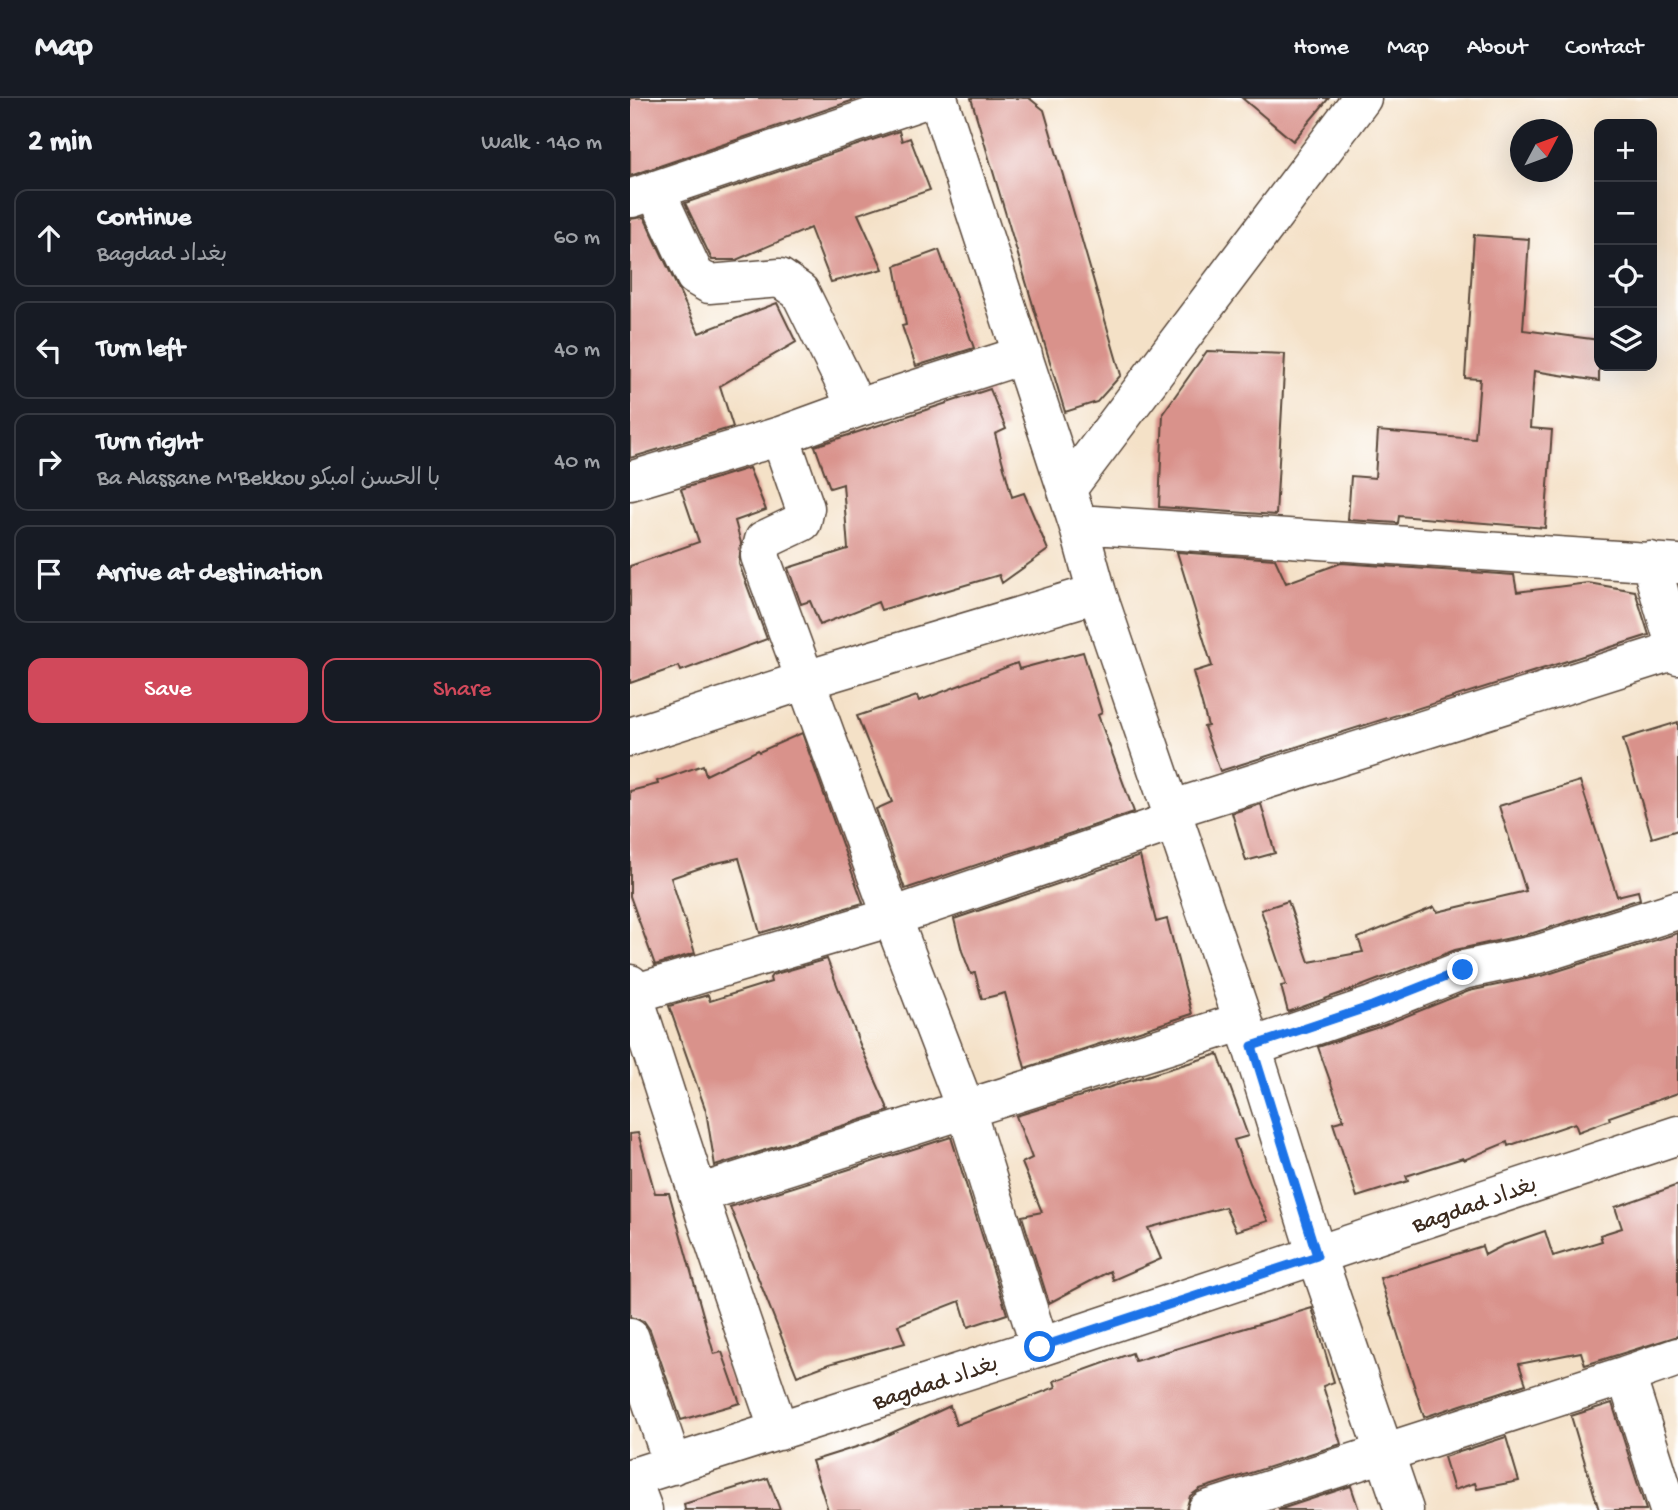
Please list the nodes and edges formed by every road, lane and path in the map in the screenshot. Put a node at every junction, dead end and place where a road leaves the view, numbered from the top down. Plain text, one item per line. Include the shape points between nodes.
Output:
1 (929, 98) edge
2 (938, 98) edge
3 (1362, 98) edge
4 (642, 194) edge
5 (1023, 355) junction
6 (857, 408) junction
7 (780, 436) junction
8 (630, 481) edge
9 (1073, 507) junction
10 (1664, 563) edge
11 (1097, 593) junction
12 (1677, 653) edge
13 (806, 680) junction
14 (630, 737) edge
15 (1172, 815) junction
16 (1678, 910) edge
17 (892, 917) junction
18 (631, 989) edge
19 (1247, 1034) junction
20 (965, 1110) junction
21 (1678, 1135) edge
22 (698, 1194) junction
23 (1317, 1256) junction
24 (630, 1338) edge
25 (1040, 1347) junction
26 (1678, 1357) edge
27 (1626, 1375) junction
28 (779, 1431) junction
29 (1385, 1451) junction
30 (673, 1465) junction
31 (635, 1489) edge
32 (1207, 1510) edge
33 (1404, 1510) edge
34 (1669, 1510) edge

1 - 4 street
2 - 5 street
3 - 9 street
4 - 6 street via 695,276 709,284 780,278 800,292
5 - 6 street
5 - 9 street
6 - 7 street
7 - 8 street
7 - 13 street via 805,508 802,522 764,540 760,556
9 - 10 street
9 - 11 street
10 - 12 street
11 - 13 street
11 - 15 street
12 - 15 street
13 - 14 street
13 - 17 street
15 - 17 street
15 - 19 street
16 - 19 street via 1539,954 1463,970 1372,1006
17 - 18 street
17 - 20 street
18 - 22 street
19 - 20 street
19 - 23 street
20 - 22 street
20 - 25 street
21 - 23 street, Bagdad بغداد
22 - 28 street
23 - 25 street, Bagdad بغداد
23 - 29 street
24 - 30 street
25 - 28 street, Bagdad بغداد
26 - 27 street
27 - 29 street
27 - 34 street
28 - 30 street, Bagdad بغداد
29 - 32 street
29 - 33 street
30 - 31 street, Bagdad بغداد

